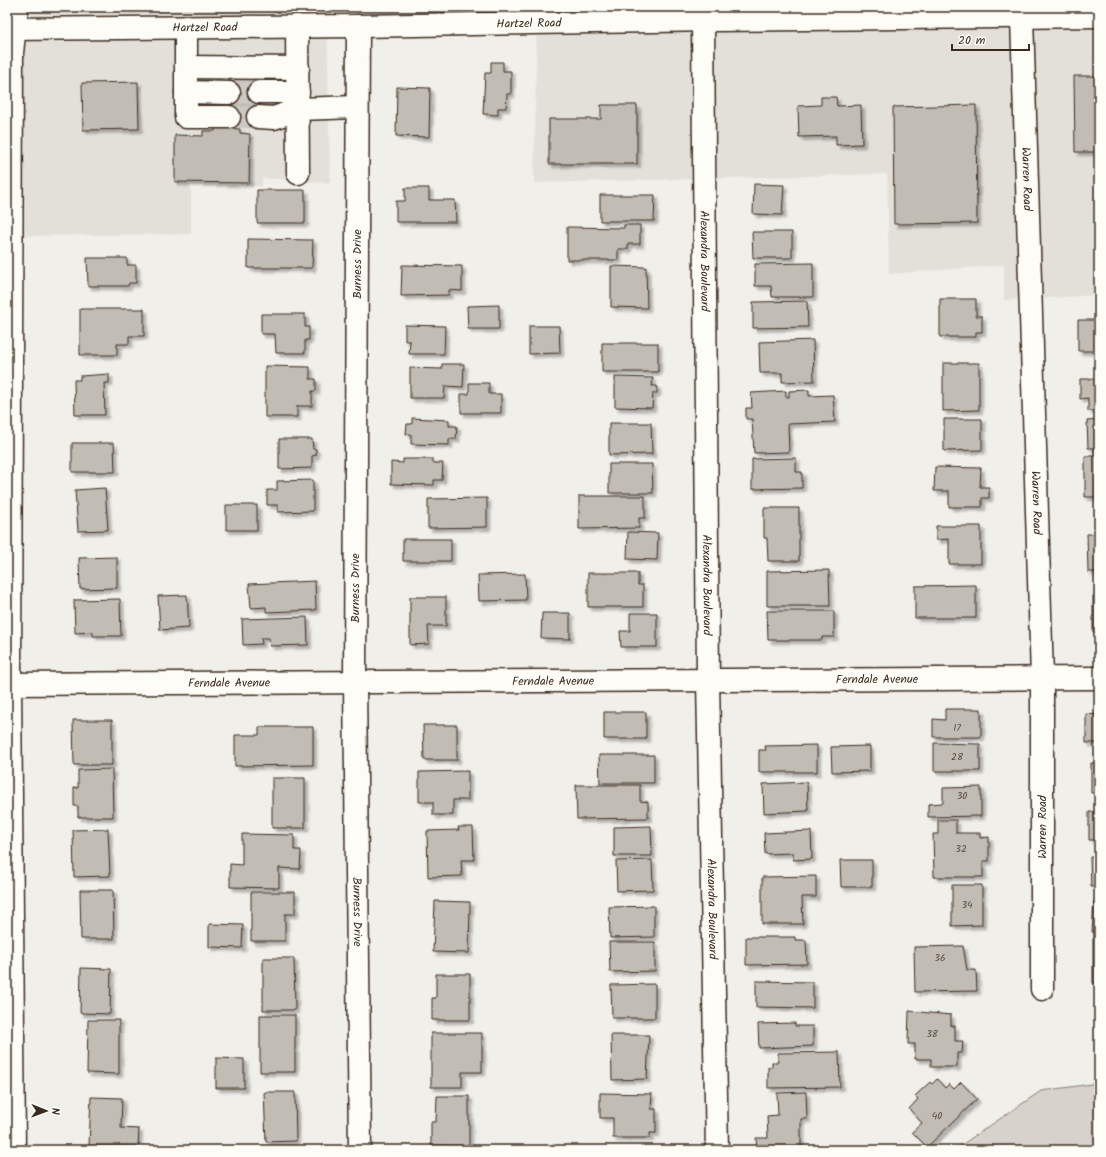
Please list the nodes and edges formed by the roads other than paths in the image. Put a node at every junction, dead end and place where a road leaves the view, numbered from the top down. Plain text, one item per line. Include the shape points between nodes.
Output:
1 (17, 7) edge
2 (830, 13) edge
3 (953, 13) edge
4 (711, 16) edge
5 (1099, 16) edge
6 (1022, 17) junction
7 (298, 26) junction
8 (358, 26) junction
9 (186, 27) junction
10 (11, 28) edge
11 (187, 67) junction
12 (298, 68) junction
13 (186, 92) junction
14 (259, 92) tunnel mouth
15 (229, 93) tunnel mouth
16 (298, 101) junction
17 (357, 108) junction
18 (229, 117) tunnel mouth
19 (258, 117) tunnel mouth
20 (298, 173) dead end
21 (1042, 678) junction
22 (1099, 678) edge
23 (708, 680) junction
24 (355, 682) junction
25 (8, 684) edge
26 (1042, 989) dead end
27 (14, 1150) edge
28 (360, 1150) edge
29 (717, 1150) edge

1 - 10 street
2 - 3 street, Hartzel Road
2 - 4 street, Hartzel Road
3 - 6 street, Hartzel Road
4 - 8 street, Hartzel Road
4 - 23 street, Alexandra Boulevard
5 - 6 street, Hartzel Road
6 - 21 street, Warren Road
7 - 8 street, Hartzel Road
7 - 9 street, Hartzel Road
7 - 12 street
8 - 17 street, Burness Drive
9 - 10 street, Hartzel Road
9 - 11 street
10 - 25 street
11 - 12 street
11 - 13 street
12 - 16 street
13 - 15 street
13 - 18 street via 186,117
14 - 16 street
16 - 17 street
16 - 19 street via 274,118
16 - 20 street
17 - 24 street, Burness Drive
21 - 22 street, Ferndale Avenue
21 - 23 street, Ferndale Avenue
21 - 26 street, Warren Road
23 - 24 street, Ferndale Avenue
23 - 29 street, Alexandra Boulevard
24 - 25 street, Ferndale Avenue
24 - 28 street, Burness Drive
25 - 27 street

